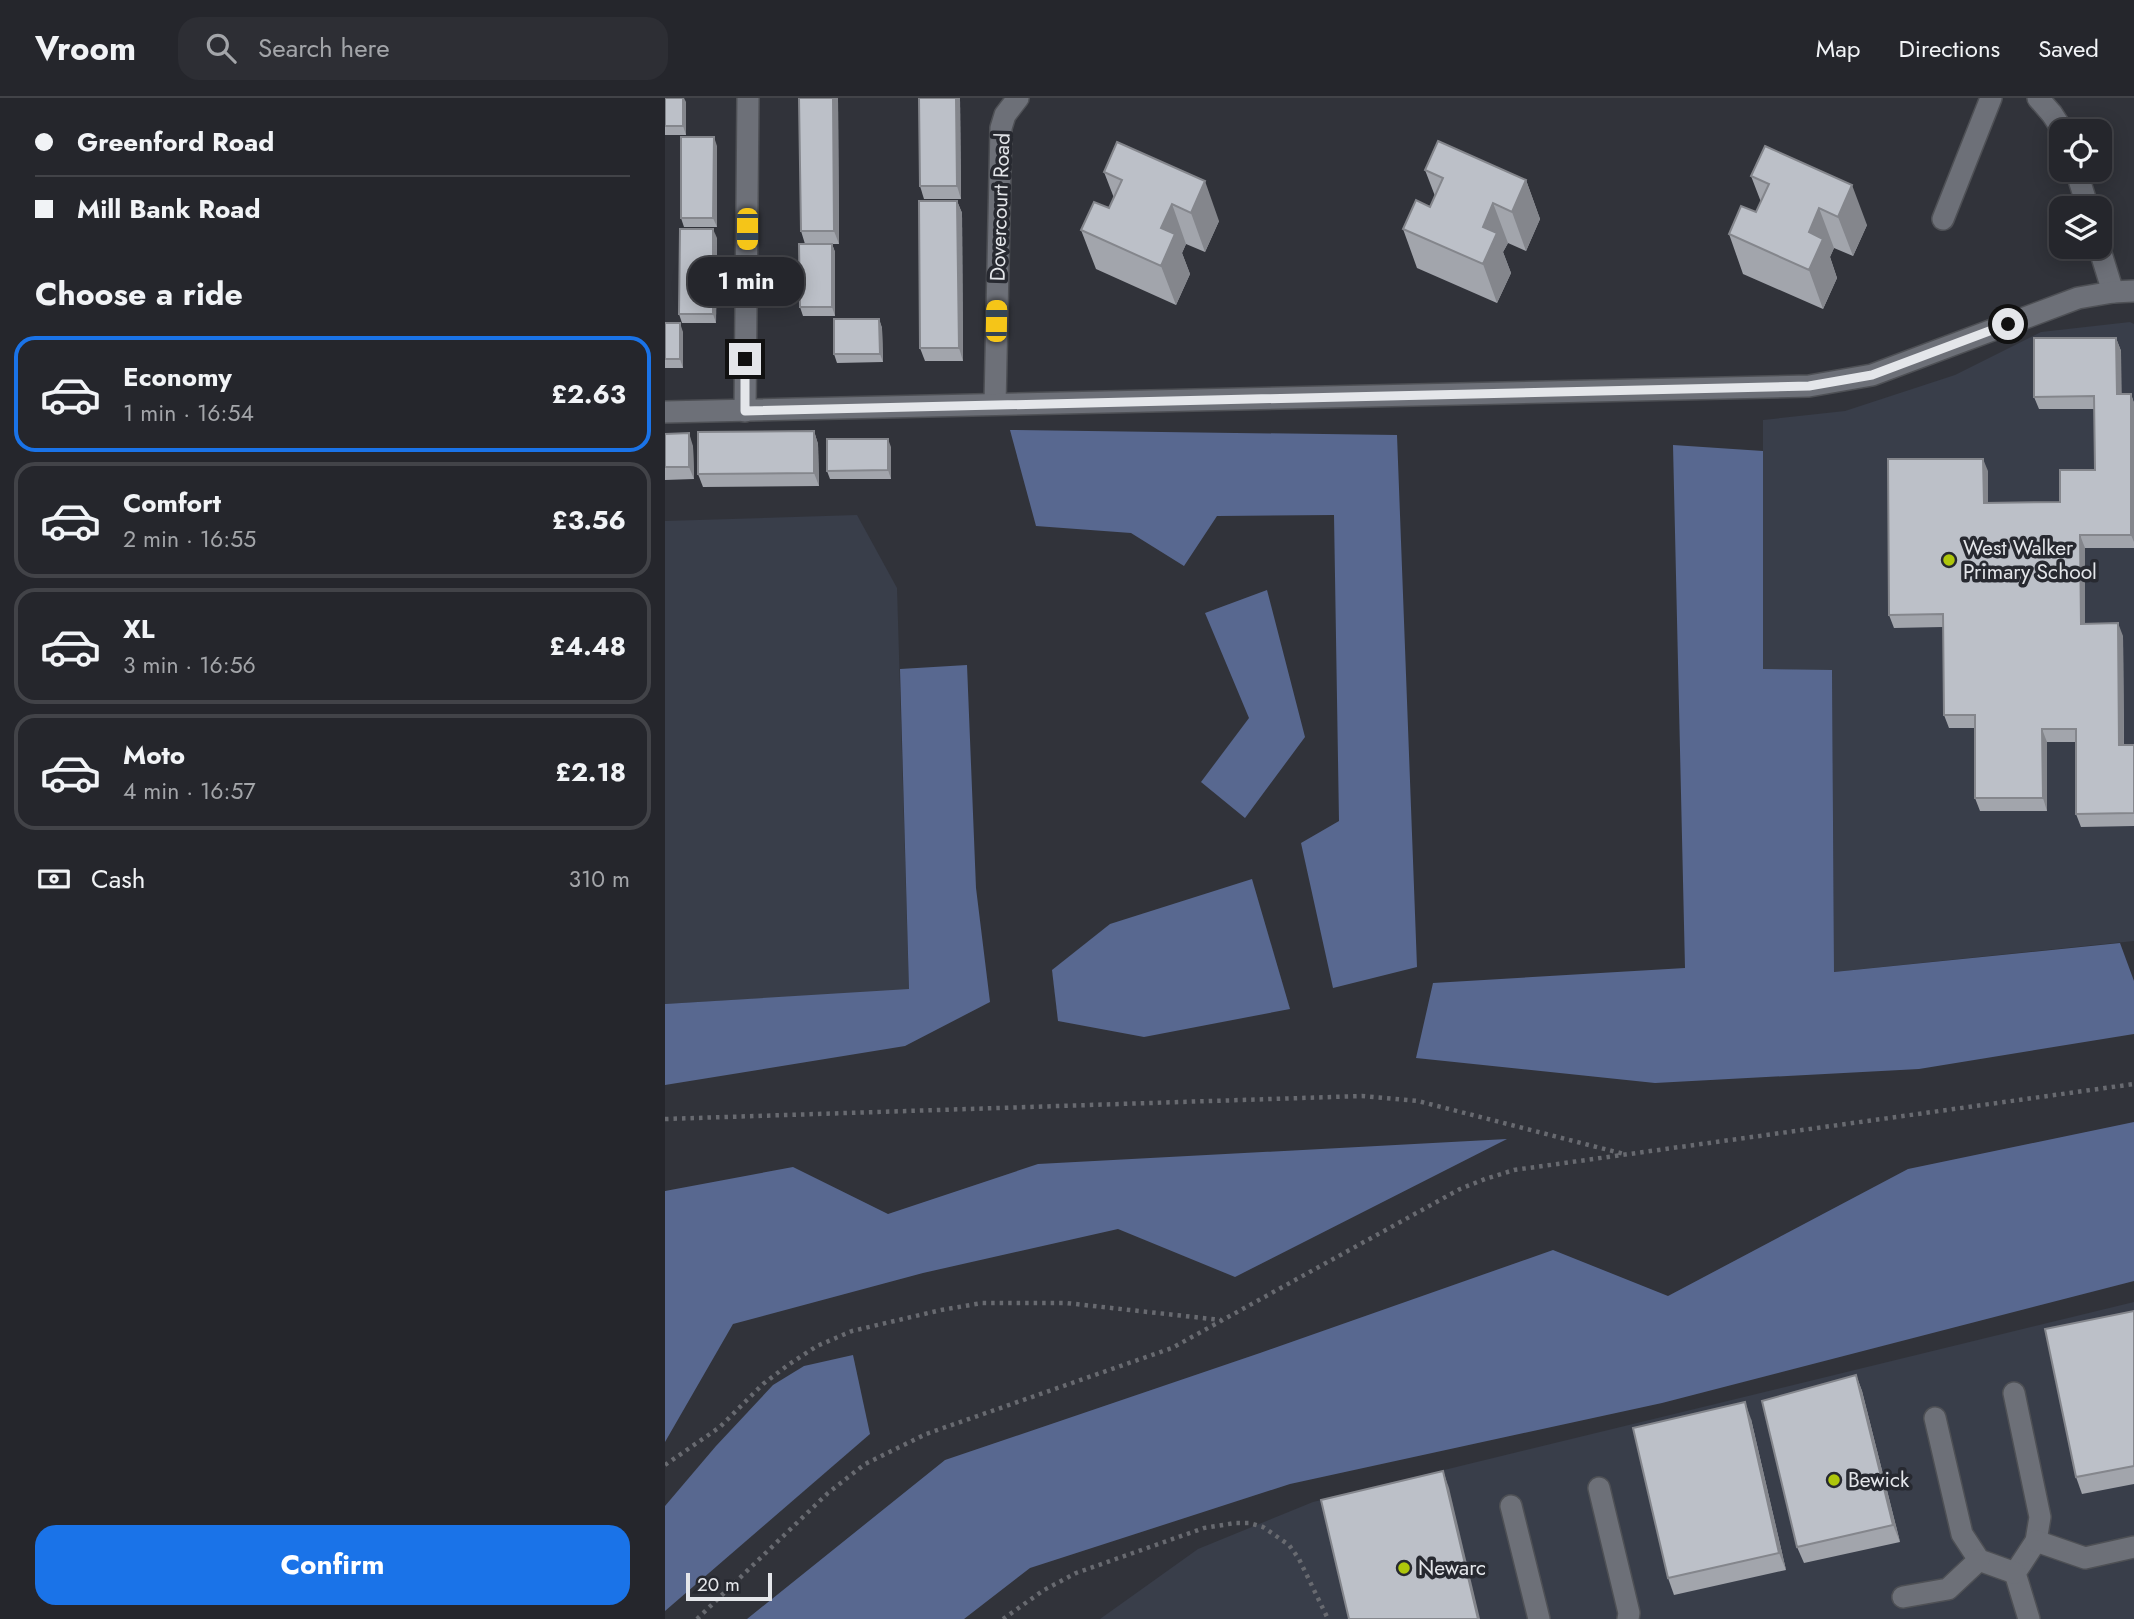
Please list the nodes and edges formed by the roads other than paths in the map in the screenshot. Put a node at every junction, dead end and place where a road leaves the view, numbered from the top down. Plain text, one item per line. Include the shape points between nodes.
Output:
1 (748, 98) edge
2 (1018, 98) edge
3 (1991, 98) edge
4 (2038, 98) edge
5 (2055, 119) edge
6 (1943, 219) dead end
7 (2105, 259) edge
8 (2123, 292) edge
9 (995, 404) junction
10 (745, 411) junction
11 (665, 412) edge
12 (2014, 1393) dead end
13 (1935, 1418) dead end
14 (1598, 1488) dead end
15 (1511, 1506) dead end
16 (2036, 1541) junction
17 (2134, 1546) edge
18 (1979, 1560) junction
19 (2015, 1573) junction
20 (1903, 1597) dead end
21 (1539, 1619) edge
22 (1628, 1619) edge
23 (2029, 1619) edge

1 - 10 street
2 - 9 street, Dovercourt Road via 1001,128
3 - 6 street
4 - 5 street
7 - 8 street
8 - 9 street via 2078,298 1872,375 1809,386
9 - 10 street
10 - 11 street
12 - 16 street via 2040,1517
13 - 18 street via 1962,1534
14 - 22 street
15 - 21 street
16 - 17 street via 2085,1558
16 - 19 street
18 - 19 street
18 - 20 street via 1948,1590
19 - 23 street

